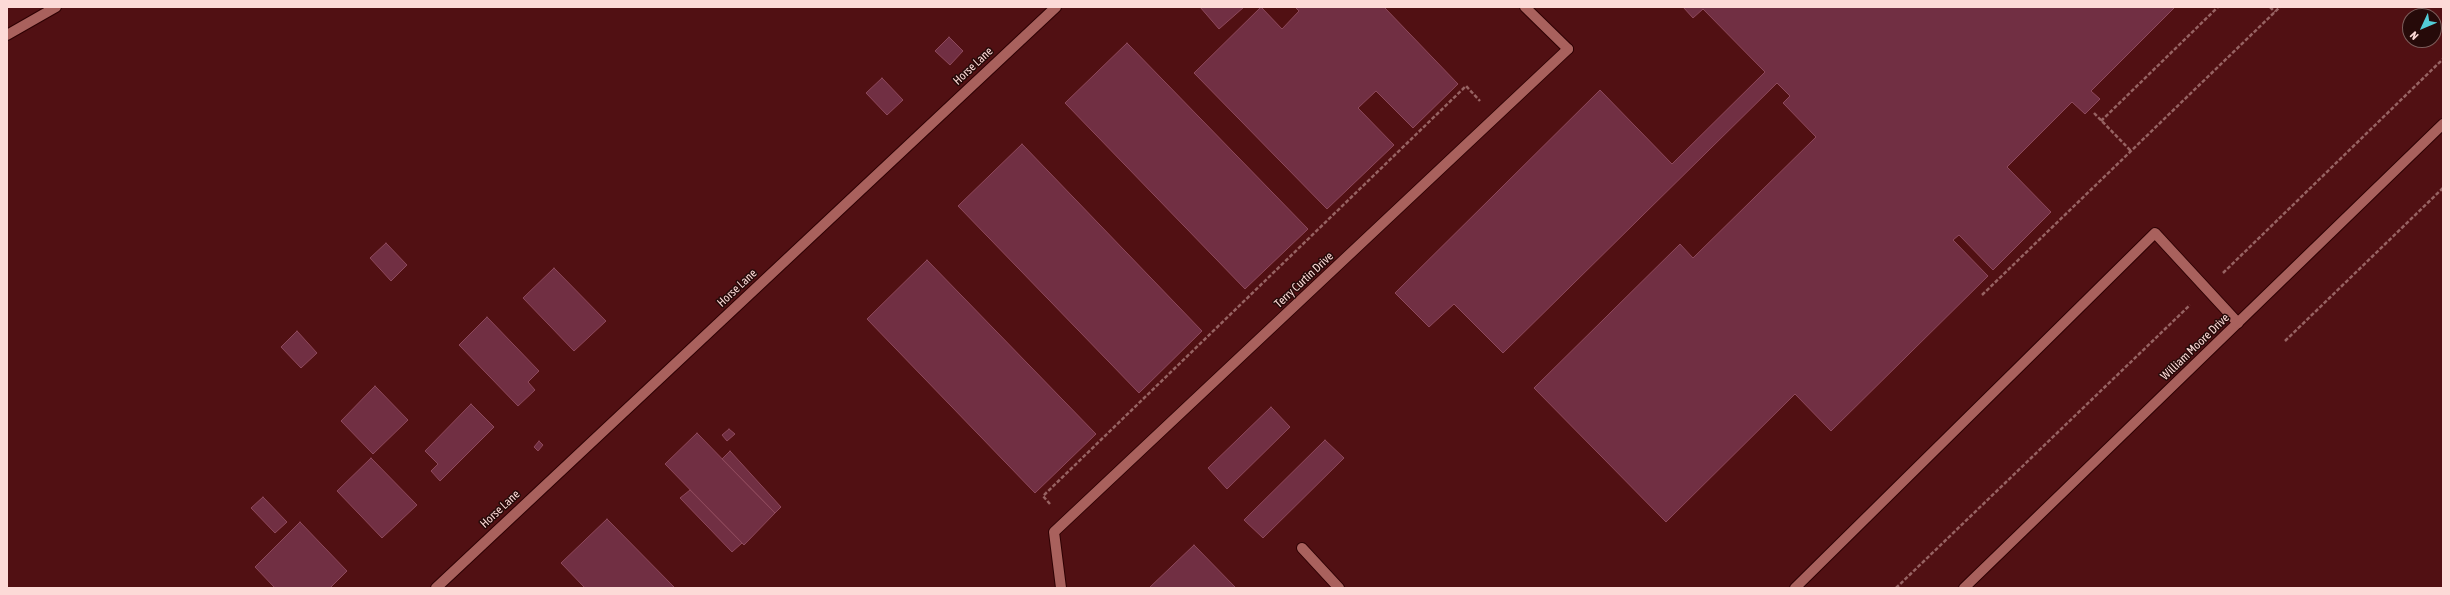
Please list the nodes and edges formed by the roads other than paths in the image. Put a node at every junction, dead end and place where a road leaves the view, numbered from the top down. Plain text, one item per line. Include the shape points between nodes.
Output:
1 (56, 7) edge
2 (1056, 7) edge
3 (1525, 7) edge
4 (7, 34) edge
5 (2443, 124) edge
6 (2238, 323) junction
7 (1302, 548) dead end
8 (436, 588) edge
9 (1062, 588) edge
10 (1339, 588) edge
11 (1795, 588) edge
12 (1964, 588) edge

1 - 4 street
2 - 8 street, Horse Lane
3 - 9 street, Terry Curtin Drive via 1568,49 1054,532
5 - 6 street, William Moore Drive
6 - 11 street via 2155,233
6 - 12 street, William Moore Drive
7 - 10 street

